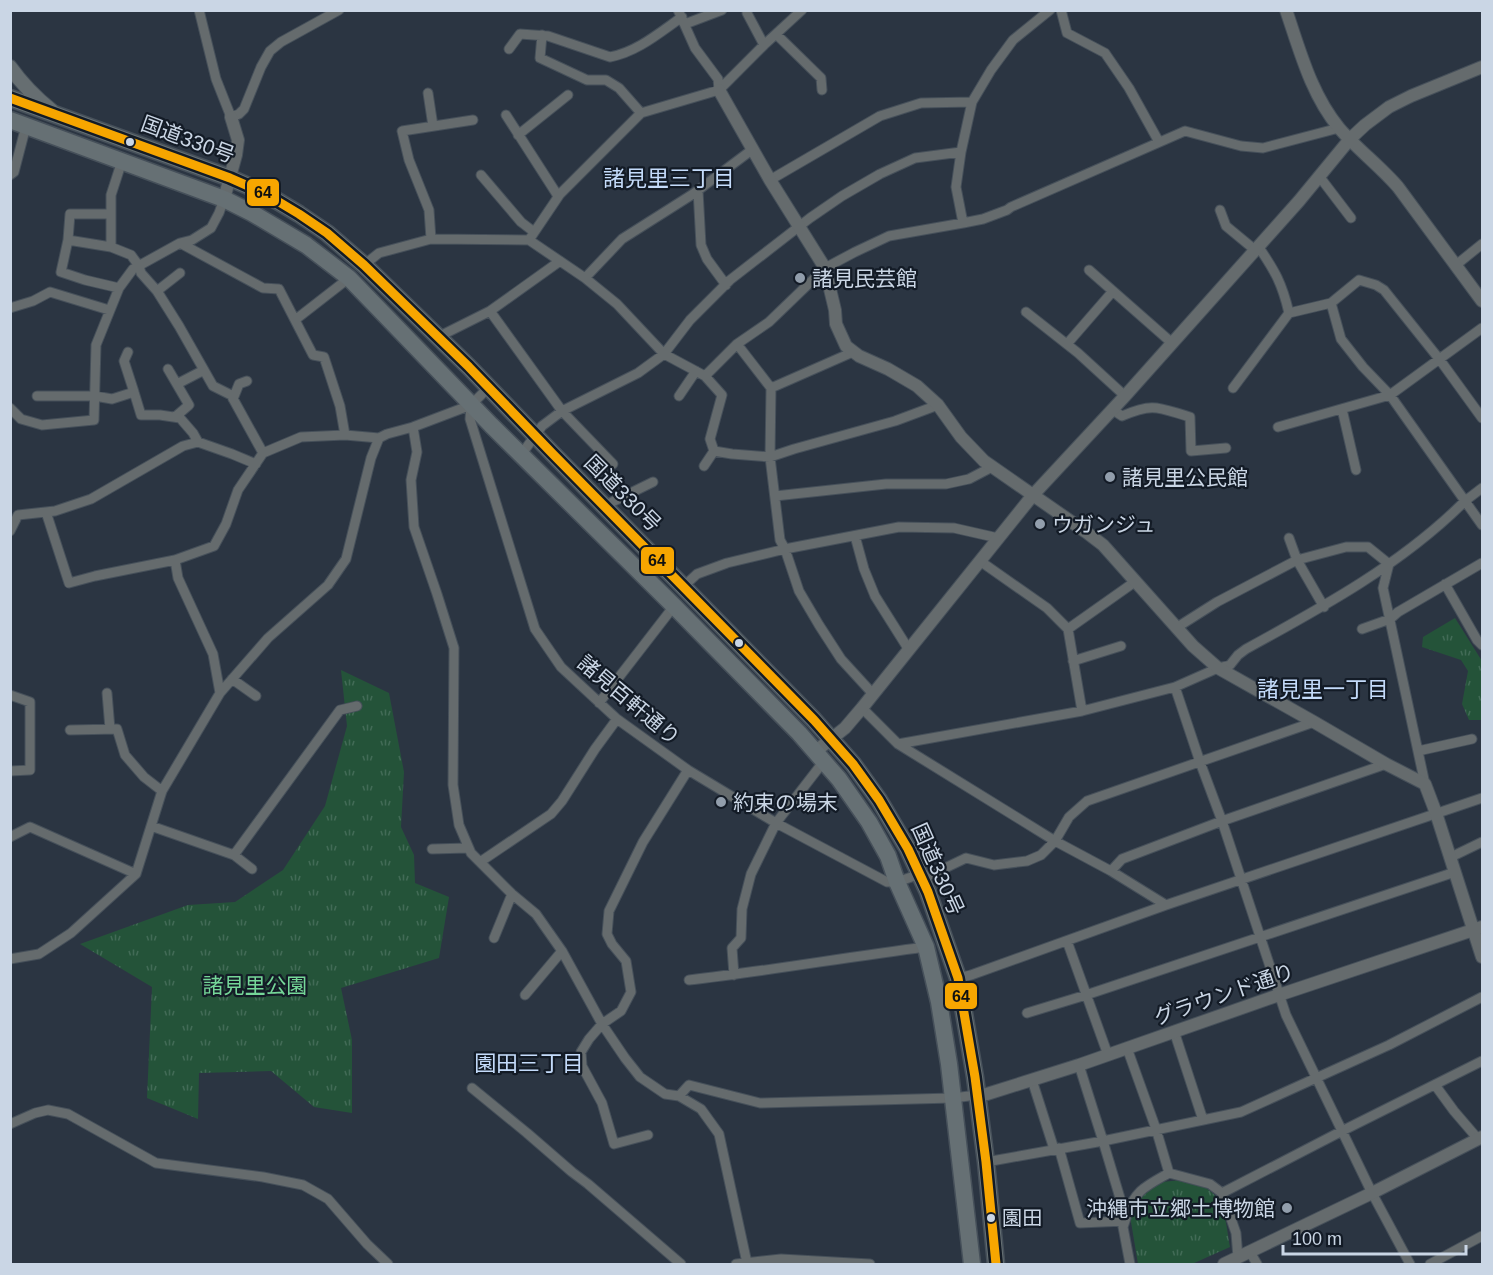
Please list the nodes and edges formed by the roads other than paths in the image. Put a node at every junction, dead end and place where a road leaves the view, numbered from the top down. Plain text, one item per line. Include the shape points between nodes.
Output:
1 (199, 10) edge
2 (339, 10) edge
3 (722, 10) edge
4 (802, 10) edge
5 (1050, 10) edge
6 (1062, 10) edge
7 (1286, 10) edge
8 (747, 13) dead end
9 (682, 17) edge
10 (776, 34) junction
11 (542, 35) junction
12 (764, 45) junction
13 (509, 50) dead end
14 (10, 67) edge
15 (1482, 67) edge
16 (719, 90) junction
17 (822, 90) dead end
18 (428, 93) dead end
19 (568, 96) dead end
20 (10, 98) edge
21 (972, 102) junction
22 (642, 113) junction
23 (506, 115) dead end
24 (59, 116) junction
25 (231, 117) junction
26 (472, 120) dead end
27 (18, 123) edge
28 (433, 126) junction
29 (1339, 128) junction
30 (518, 135) junction
31 (1350, 140) junction
32 (1159, 142) junction
33 (753, 149) junction
34 (961, 152) junction
35 (122, 161) junction
36 (10, 175) edge
37 (481, 175) dead end
38 (1319, 176) junction
39 (230, 178) junction
40 (770, 180) junction
41 (698, 190) junction
42 (558, 196) junction
43 (224, 199) junction
44 (1220, 210) dead end
45 (111, 214) junction
46 (1351, 218) dead end
47 (963, 223) junction
48 (798, 227) junction
49 (531, 236) junction
50 (431, 239) junction
51 (68, 240) junction
52 (180, 243) junction
53 (1482, 244) edge
54 (111, 247) junction
55 (1256, 248) junction
56 (560, 261) junction
57 (364, 265) junction
58 (1456, 265) junction
59 (139, 266) junction
60 (825, 268) junction
61 (1089, 270) dead end
62 (180, 273) dead end
63 (349, 278) junction
64 (585, 278) junction
65 (726, 285) junction
66 (119, 288) junction
67 (157, 291) junction
68 (1113, 291) junction
69 (1482, 301) edge
70 (1331, 303) junction
71 (10, 309) edge
72 (110, 310) junction
73 (490, 311) junction
74 (1026, 312) dead end
75 (1288, 313) junction
76 (295, 320) junction
77 (1482, 328) edge
78 (438, 337) junction
79 (1172, 343) junction
80 (737, 344) junction
81 (1067, 344) junction
82 (128, 352) dead end
83 (853, 352) junction
84 (664, 354) junction
85 (1440, 360) junction
86 (168, 369) dead end
87 (204, 370) junction
88 (696, 371) junction
89 (705, 376) junction
90 (247, 381) dead end
91 (177, 384) junction
92 (488, 388) junction
93 (771, 388) junction
94 (1233, 388) dead end
95 (134, 392) junction
96 (1390, 395) junction
97 (37, 396) dead end
98 (94, 396) junction
99 (679, 396) dead end
100 (1125, 396) junction
101 (233, 399) junction
102 (471, 405) junction
103 (938, 405) junction
104 (10, 408) edge
105 (1342, 409) junction
106 (1113, 410) junction
107 (562, 411) junction
108 (175, 417) junction
109 (1482, 418) edge
110 (413, 427) junction
111 (1278, 427) dead end
112 (345, 435) junction
113 (535, 435) junction
114 (379, 438) junction
115 (198, 442) junction
116 (1226, 448) dead end
117 (714, 451) junction
118 (263, 453) junction
119 (520, 455) junction
120 (770, 457) junction
121 (256, 464) junction
122 (613, 464) dead end
123 (704, 466) dead end
124 (992, 466) junction
125 (1356, 470) dead end
126 (653, 482) dead end
127 (1482, 488) edge
128 (1033, 495) junction
129 (775, 496) junction
130 (1465, 501) junction
131 (604, 506) junction
132 (46, 512) junction
133 (14, 513) edge
134 (1482, 525) edge
135 (10, 531) edge
136 (855, 536) junction
137 (998, 538) junction
138 (1289, 538) dead end
139 (785, 549) junction
140 (175, 560) junction
141 (1297, 560) junction
142 (980, 561) junction
143 (1482, 563) edge
144 (1389, 564) junction
145 (1136, 581) junction
146 (1445, 584) junction
147 (684, 586) junction
148 (674, 606) junction
149 (1324, 607) junction
150 (1390, 619) junction
151 (1176, 628) junction
152 (1068, 629) junction
153 (1362, 629) dead end
154 (1482, 645) edge
155 (1121, 646) dead end
156 (909, 650) junction
157 (1073, 661) junction
158 (1218, 668) junction
159 (232, 679) junction
160 (1175, 687) junction
161 (107, 693) dead end
162 (220, 693) junction
163 (873, 694) junction
164 (10, 695) edge
165 (256, 696) dead end
166 (599, 703) junction
167 (357, 706) dead end
168 (862, 708) junction
169 (1082, 711) junction
170 (617, 719) junction
171 (1314, 722) junction
172 (110, 729) junction
173 (70, 730) dead end
174 (831, 739) junction
175 (1472, 739) dead end
176 (898, 744) junction
177 (1418, 751) junction
178 (820, 756) junction
179 (1200, 762) junction
180 (1386, 764) junction
181 (688, 770) junction
182 (10, 771) edge
183 (1425, 784) junction
184 (162, 791) junction
185 (1482, 798) edge
186 (1436, 813) junction
187 (1222, 821) junction
188 (776, 823) junction
189 (151, 826) junction
190 (10, 837) edge
191 (1055, 841) junction
192 (1482, 842) edge
193 (468, 848) junction
194 (432, 849) dead end
195 (234, 855) junction
196 (1451, 857) junction
197 (480, 862) junction
198 (252, 869) dead end
199 (1111, 871) junction
200 (1455, 872) junction
201 (136, 874) junction
202 (921, 877) junction
203 (1241, 880) junction
204 (897, 882) junction
205 (512, 894) junction
206 (1166, 905) junction
207 (1479, 929) edge
208 (1260, 937) junction
209 (494, 938) dead end
210 (1067, 941) junction
211 (926, 947) junction
212 (562, 951) junction
213 (1482, 957) edge
214 (10, 959) edge
215 (734, 975) junction
216 (958, 978) junction
217 (689, 980) dead end
218 (525, 995) dead end
219 (1086, 995) junction
220 (1279, 995) junction
221 (1482, 997) edge
222 (1027, 1013) dead end
223 (602, 1024) junction
224 (1174, 1031) junction
225 (1127, 1048) junction
226 (1108, 1055) junction
227 (1482, 1061) edge
228 (1079, 1065) junction
229 (1317, 1078) junction
230 (1032, 1080) junction
231 (1435, 1085) junction
232 (472, 1088) dead end
233 (977, 1095) junction
234 (679, 1096) junction
235 (953, 1098) junction
236 (1203, 1120) junction
237 (10, 1124) edge
238 (1156, 1129) junction
239 (1342, 1131) junction
240 (648, 1135) dead end
241 (1480, 1138) edge
242 (1103, 1141) junction
243 (1057, 1149) junction
244 (986, 1162) junction
245 (1169, 1173) junction
246 (1222, 1192) junction
247 (1372, 1193) junction
248 (1125, 1219) junction
249 (1482, 1236) edge
250 (1250, 1252) junction
251 (1238, 1258) junction
252 (747, 1263) junction
253 (388, 1264) edge
254 (681, 1264) edge
255 (736, 1264) edge
256 (852, 1264) edge
257 (870, 1264) edge
258 (972, 1264) edge
259 (996, 1264) edge
260 (1130, 1264) edge
261 (1224, 1264) edge
262 (1257, 1264) edge
263 (1410, 1264) edge
264 (1430, 1264) edge

1 - 25 street via 216,79
2 - 25 street via 270,51 244,109
3 - 9 street
4 - 10 street
5 - 21 street via 1013,40
6 - 32 street via 1067,33 1105,53
7 - 29 street via 1312,85
8 - 12 street
9 - 11 street via 639,47 610,57
9 - 16 street via 695,48 718,79
10 - 12 street
10 - 17 street via 820,78
11 - 13 street via 520,34
11 - 22 street via 540,58 587,80 606,80
12 - 16 street
14 - 24 main road
15 - 31 street via 1389,107
16 - 22 street
16 - 33 street
18 - 28 street
19 - 30 street
20 - 24 highway, 国道330号
21 - 34 street
21 - 40 street via 921,103 880,116
22 - 42 street
23 - 30 street
24 - 39 highway, 国道330号
25 - 39 street via 238,140
26 - 28 street
27 - 35 highway, 国道330号
27 - 36 street via 14,172
28 - 50 street via 402,131 429,210
29 - 31 street
29 - 32 street via 1263,148 1185,131
30 - 42 street
31 - 38 street
31 - 58 street via 1398,187
32 - 47 street via 1007,210
33 - 40 street
33 - 41 street
34 - 47 street via 956,187
34 - 48 street via 915,158 880,174
35 - 43 highway, 国道330号
35 - 45 street via 111,195
37 - 49 street
38 - 46 street
38 - 55 street
39 - 43 street
39 - 57 highway, 国道330号 via 299,214
40 - 48 street
41 - 64 street via 622,239
41 - 65 street via 701,245
42 - 49 street
43 - 52 street via 211,228
43 - 63 highway, 国道330号 via 306,245
44 - 55 street via 1226,226
45 - 51 street via 70,214
45 - 54 street
47 - 60 street via 889,236
48 - 60 street
48 - 65 street
49 - 50 street
49 - 56 street
50 - 57 street via 379,253
51 - 54 street
51 - 66 street via 60,272
52 - 59 street
52 - 76 street via 263,288 279,289
53 - 58 street
54 - 59 street via 131,255
55 - 75 street via 1276,273
55 - 79 street
56 - 64 street
56 - 73 street
57 - 78 highway, 国道330号
58 - 69 street
59 - 66 street
59 - 67 street
60 - 80 street via 769,322
60 - 83 street via 836,324
61 - 68 street
62 - 67 street
63 - 76 street
63 - 102 highway, 国道330号
64 - 84 street via 617,304
65 - 84 street via 690,320
66 - 72 street
67 - 87 street
68 - 79 street
68 - 81 street
70 - 75 street
70 - 85 street via 1359,280 1376,285
70 - 96 street via 1341,339
71 - 72 street via 50,292
72 - 98 street via 96,345
73 - 78 street
73 - 107 street
74 - 81 street
75 - 94 street
76 - 112 street via 313,355 324,357
77 - 85 street
78 - 92 highway, 国道330号
79 - 100 street
80 - 89 street
80 - 93 street
81 - 100 street
82 - 95 street via 124,361
83 - 93 street
83 - 103 street via 917,386
84 - 88 street
84 - 107 street via 638,372
85 - 96 street
85 - 109 street
86 - 91 street
87 - 91 street
87 - 101 street via 213,386
88 - 89 street
88 - 99 street
89 - 117 street via 723,395 710,439
90 - 101 street via 239,384
91 - 108 street via 189,405
92 - 102 street
92 - 113 highway, 国道330号
93 - 120 street
95 - 98 street via 112,399
95 - 108 street via 141,415
96 - 105 street
96 - 130 street
97 - 98 street
98 - 104 street via 94,420 42,425 21,419
100 - 106 street
101 - 118 street
102 - 110 street
102 - 119 highway, 国道330号
102 - 166 street, 諸見百軒通り via 470,419 535,629 561,667
103 - 120 street via 895,422
103 - 124 street via 961,437
105 - 111 street
105 - 125 street
106 - 116 street via 1122,416 1155,406 1190,417 1191,451
106 - 128 street
107 - 113 street
107 - 122 street
108 - 115 street via 194,433
110 - 114 street
110 - 193 street via 417,452 411,480 414,527 454,648 453,785 459,825
112 - 114 street
112 - 118 street via 301,437
113 - 119 street
113 - 131 highway, 国道330号
114 - 159 street via 346,559 328,585 268,638
115 - 121 street
115 - 132 street via 183,446 91,499
117 - 120 street
117 - 123 street
118 - 121 street
119 - 148 highway, 国道330号
120 - 129 street
121 - 140 street via 238,490 214,546
124 - 128 street
124 - 129 street via 969,479 946,484 886,484
126 - 131 street
127 - 130 street
128 - 137 street
128 - 145 street via 1103,545
129 - 139 street via 780,540
130 - 134 street
130 - 144 street
131 - 147 highway, 国道330号
132 - 133 street
132 - 140 street via 69,583
133 - 135 street
136 - 137 street via 899,527 954,528
136 - 139 street
136 - 156 street via 875,596
137 - 142 street
138 - 141 street
139 - 147 street via 727,563 697,574
139 - 163 street via 799,591 819,625 841,659
140 - 162 street via 178,578 213,654
141 - 144 street via 1346,547 1368,547
141 - 149 street
141 - 151 street
142 - 152 street via 1047,608
142 - 156 street
143 - 146 street
144 - 149 street
144 - 150 street via 1383,588
145 - 151 street
145 - 152 street
146 - 150 street
146 - 154 street
147 - 174 highway, 国道330号
148 - 166 street
148 - 178 highway, 国道330号
149 - 158 street via 1246,649 1230,665
150 - 153 street
150 - 177 street
151 - 158 street
152 - 157 street
155 - 157 street
156 - 163 street
157 - 169 street
158 - 160 street
158 - 171 street
159 - 162 street
159 - 165 street
160 - 169 street
160 - 179 street
161 - 172 street
162 - 184 street
163 - 168 street
164 - 182 street via 30,702 30,770
166 - 170 street, 諸見百軒通り
167 - 195 street via 340,710
168 - 174 street
168 - 176 street
169 - 176 street
170 - 181 street, 諸見百軒通り
170 - 197 street via 551,814
171 - 179 street
171 - 180 street
172 - 173 street
172 - 184 street via 117,729 125,755
174 - 178 street
174 - 202 highway, 国道330号 via 879,800
175 - 177 street
176 - 191 street
177 - 183 street
178 - 188 street
178 - 204 highway, 国道330号 via 869,822
179 - 187 street
179 - 191 street via 1087,801 1070,817
180 - 183 street
180 - 187 street
181 - 188 street, 諸見百軒通り
181 - 223 street via 643,842 609,911 607,934 626,962 631,992 621,1011
183 - 186 street
184 - 189 street
185 - 186 street
186 - 196 street
186 - 203 street
187 - 199 street via 1122,859
187 - 203 street
188 - 204 street, 諸見百軒通り via 887,882
188 - 215 street via 751,874 742,909 741,938 732,948
189 - 195 street
189 - 201 street
190 - 201 street via 30,827
191 - 199 street
191 - 202 street via 1041,855 1027,861 994,866 966,858
192 - 196 street
193 - 194 street
193 - 197 street
195 - 198 street
196 - 200 street
197 - 205 street
199 - 206 street
200 - 207 street
200 - 208 street
201 - 214 street via 71,933 39,954
202 - 204 street
202 - 216 highway, 国道330号
203 - 206 street
203 - 208 street
204 - 211 highway, 国道330号
205 - 209 street
205 - 212 street via 536,914
206 - 210 street
207 - 213 street
207 - 220 street, グラウンド通り
208 - 219 street
208 - 220 street
210 - 216 street
210 - 219 street
211 - 215 street
211 - 235 highway, 国道330号 via 939,1002
212 - 218 street
212 - 223 street
215 - 217 street
216 - 233 highway, 国道330号
219 - 222 street
219 - 226 street
220 - 224 street, グラウンド通り
220 - 229 street
221 - 229 street
223 - 234 street via 640,1077 665,1094
223 - 240 street via 581,1052 582,1066 602,1103 614,1144
224 - 225 street, グラウンド通り
224 - 236 street
225 - 226 street, グラウンド通り
225 - 238 street
226 - 228 street, グラウンド通り
227 - 231 street
228 - 230 street, グラウンド通り
228 - 242 street
229 - 236 street via 1241,1112
229 - 239 street
230 - 233 street, グラウンド通り
230 - 243 street
231 - 239 street
231 - 241 street
232 - 254 street
233 - 235 street
233 - 244 highway, 国道330号
234 - 235 street via 688,1085 760,1103
234 - 252 street via 701,1109 719,1134
235 - 258 highway, 国道330号
236 - 238 street
237 - 253 street via 48,1110 68,1114 156,1163 303,1185 328,1199
238 - 242 street
238 - 245 street
239 - 246 street
239 - 247 street
241 - 247 street
242 - 243 street
242 - 248 street
243 - 244 street
243 - 248 street via 1080,1223
244 - 259 highway, 国道330号
245 - 246 street via 1210,1184
245 - 248 street via 1139,1191
246 - 251 street via 1236,1233
247 - 250 street
247 - 263 street
248 - 260 street
249 - 264 street
250 - 251 street
250 - 262 street
251 - 261 street
252 - 255 street
252 - 256 street via 781,1259
256 - 257 street

